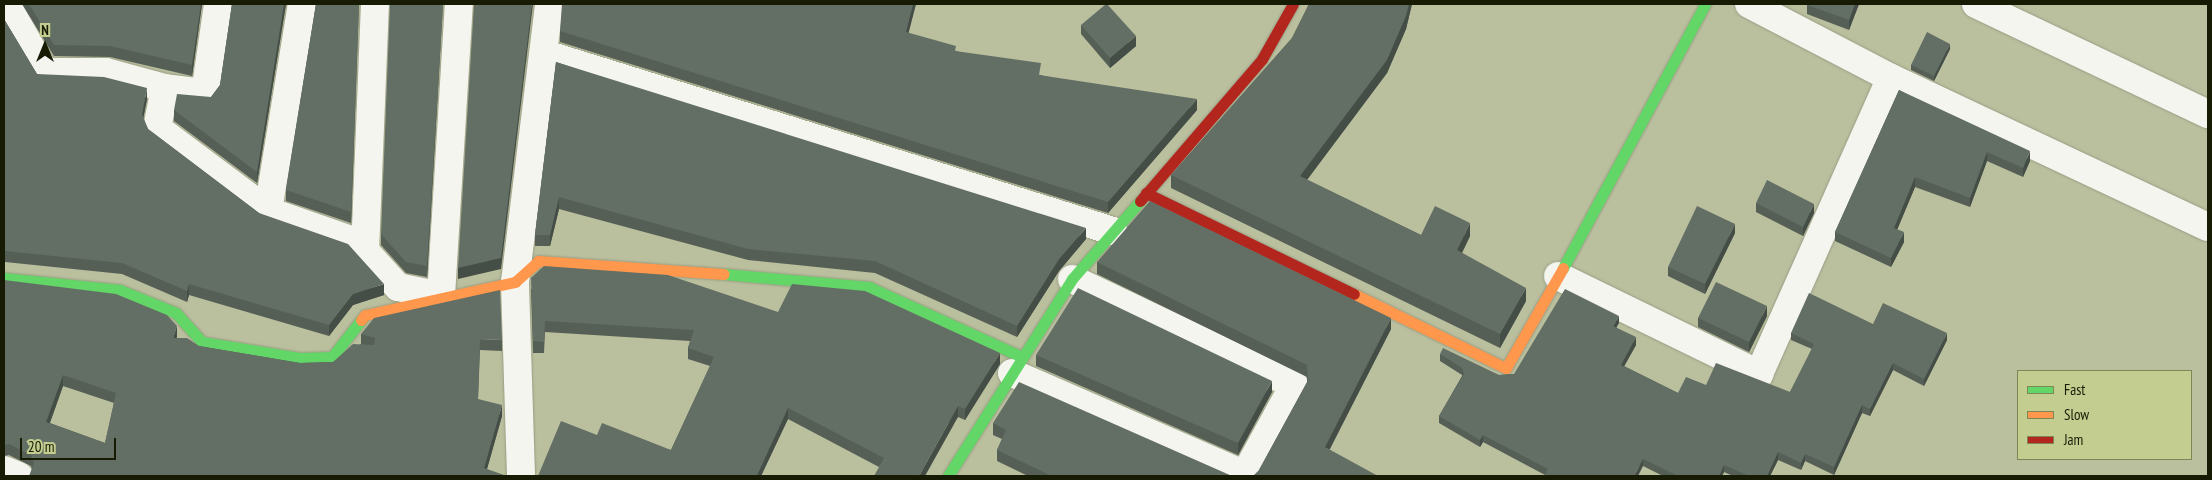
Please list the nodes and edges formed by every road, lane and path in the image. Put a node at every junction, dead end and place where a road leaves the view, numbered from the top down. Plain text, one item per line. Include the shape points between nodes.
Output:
1 (6, 4) edge
2 (218, 4) edge
3 (302, 4) edge
4 (375, 4) edge
5 (459, 4) edge
6 (549, 4) edge
7 (1293, 4) edge
8 (1705, 4) edge
9 (1749, 4) edge
10 (1976, 4) edge
11 (546, 54) junction
12 (1891, 78) junction
13 (165, 88) junction
14 (2208, 114) edge
15 (1146, 194) junction
16 (268, 211) junction
17 (2208, 227) edge
18 (1113, 232) junction
19 (365, 252) junction
20 (1558, 276) junction
21 (4, 278) edge
22 (1072, 279) junction
23 (515, 282) junction
24 (441, 296) junction
25 (1016, 364) junction
26 (4, 470) edge
27 (19, 476) edge
28 (521, 476) edge
29 (948, 476) edge
30 (1245, 476) edge

1 - 13 street via 45,72 106,72
2 - 13 street via 205,93
3 - 16 street
4 - 19 street
5 - 24 street
6 - 11 street
7 - 15 street via 1262,59
8 - 20 street
9 - 12 street
10 - 14 street
11 - 18 street
11 - 23 street
12 - 17 street
12 - 20 street via 1759,374
13 - 16 street via 157,128
15 - 18 street
15 - 20 street via 1506,368
16 - 19 street via 357,242
18 - 22 street
19 - 24 street via 398,287
21 - 24 street via 120,290 176,313 202,342 300,358 332,357 366,314
22 - 25 street
22 - 30 street via 1294,385
23 - 24 street via 463,296
23 - 25 street via 538,262 869,287
23 - 28 street
25 - 29 street
25 - 30 street
26 - 27 street

